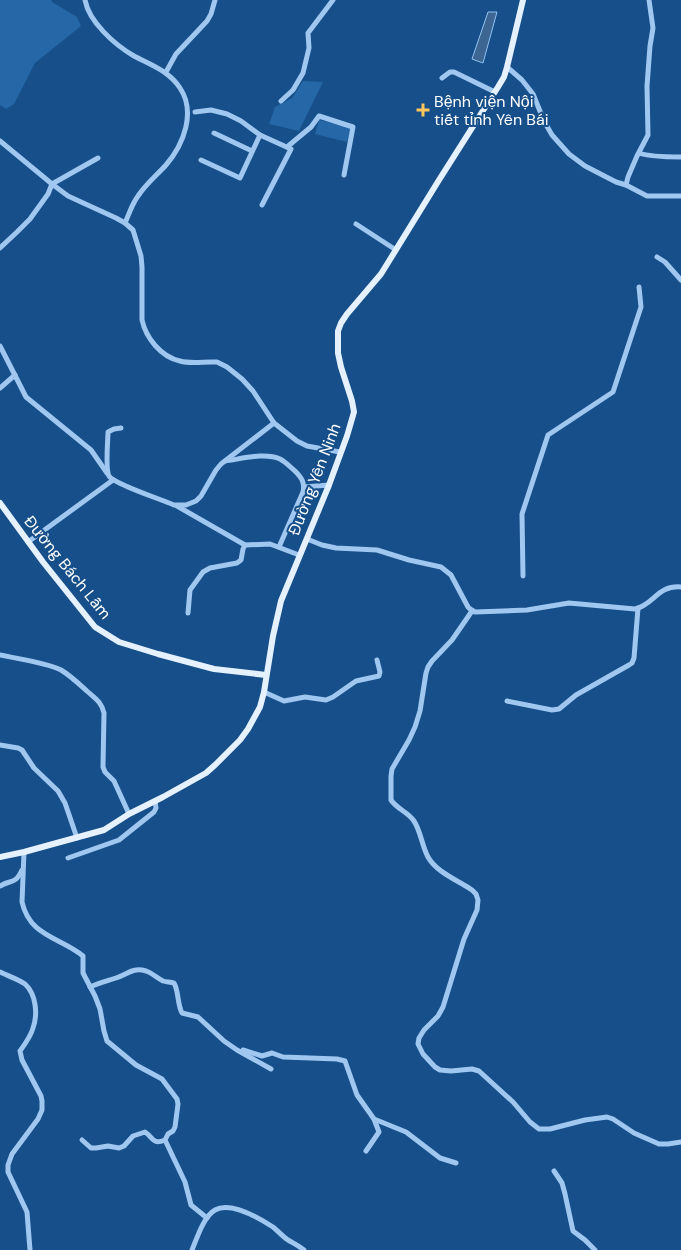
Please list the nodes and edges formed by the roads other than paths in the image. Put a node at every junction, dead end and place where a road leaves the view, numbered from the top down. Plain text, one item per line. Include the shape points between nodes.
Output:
1 (85, 0) edge
2 (215, 0) edge
3 (333, 0) edge
4 (523, 0) edge
5 (649, 0) edge
6 (507, 67) junction
7 (166, 72) junction
8 (442, 78) dead end
9 (495, 92) junction
10 (281, 101) dead end
11 (195, 112) dead end
12 (214, 133) dead end
13 (260, 134) junction
14 (0, 141) edge
15 (287, 147) junction
16 (252, 151) junction
17 (639, 153) junction
18 (681, 157) edge
19 (98, 158) dead end
20 (201, 160) dead end
21 (344, 175) dead end
22 (52, 184) junction
23 (626, 184) junction
24 (681, 196) edge
25 (262, 205) dead end
26 (125, 223) junction
27 (356, 224) dead end
28 (0, 248) edge
29 (396, 250) junction
30 (657, 257) dead end
31 (681, 280) edge
32 (639, 287) dead end
33 (0, 346) edge
34 (15, 375) junction
35 (0, 388) edge
36 (274, 423) junction
37 (121, 428) dead end
38 (340, 452) junction
39 (224, 461) junction
40 (108, 475) junction
41 (113, 480) junction
42 (329, 485) junction
43 (304, 487) junction
44 (0, 503) edge
45 (174, 505) junction
46 (307, 540) junction
47 (28, 542) junction
48 (245, 545) junction
49 (279, 547) junction
50 (299, 555) junction
51 (523, 576) dead end
52 (681, 587) edge
53 (638, 608) junction
54 (472, 611) junction
55 (188, 613) dead end
56 (0, 655) edge
57 (377, 660) dead end
58 (266, 675) junction
59 (264, 692) junction
60 (507, 702) dead end
61 (0, 745) edge
62 (155, 801) junction
63 (129, 814) junction
64 (77, 838) junction
65 (24, 852) junction
66 (0, 857) edge
67 (68, 858) dead end
68 (23, 867) junction
69 (0, 886) edge
70 (0, 972) edge
71 (90, 986) junction
72 (243, 1050) dead end
73 (271, 1069) dead end
74 (374, 1119) junction
75 (390, 1126) junction
76 (379, 1132) junction
77 (82, 1140) dead end
78 (165, 1140) junction
79 (681, 1142) edge
80 (366, 1151) dead end
81 (456, 1163) dead end
82 (554, 1171) dead end
83 (207, 1218) junction
84 (30, 1250) edge
85 (192, 1250) edge
86 (304, 1250) edge
87 (595, 1250) edge

1 - 7 street via 93,21 115,42
2 - 7 street via 207,21 176,54
3 - 10 street via 308,34 309,48 303,73 293,90
4 - 6 main road, Đường Yên Ninh
5 - 17 street via 654,28 647,86 648,135
6 - 9 main road, Đường Yên Ninh
6 - 23 street via 533,94 548,130 569,154 585,166
7 - 26 street via 186,100 186,126 171,158 138,195
8 - 9 street via 454,72
9 - 29 main road, Đường Yên Ninh
11 - 13 street via 211,110 226,114
12 - 16 street
13 - 15 street
13 - 16 street
14 - 22 street
15 - 21 street via 319,116 354,127
15 - 25 street via 291,149
16 - 20 street via 240,178
17 - 18 street
17 - 23 street
19 - 22 street
22 - 26 street
22 - 28 street via 30,219
23 - 24 street via 647,196
26 - 36 street via 133,230 141,256 142,320 150,339 170,358 217,362 227,367 253,391
27 - 29 street
29 - 38 main road, Đường Yên Ninh via 378,278 347,314 338,331 338,353 354,412
30 - 31 street
32 - 51 street via 641,307 613,392 548,436 522,514
33 - 34 street
34 - 35 street
34 - 40 street via 26,397 91,450
36 - 38 street via 302,444
36 - 39 street
37 - 40 street via 108,432
38 - 42 main road, Đường Yên Ninh
39 - 43 street via 265,456 277,458 299,475
39 - 45 street via 193,503
40 - 41 street
41 - 45 street
41 - 47 street
42 - 43 street
42 - 46 main road, Đường Yên Ninh
43 - 49 street
44 - 47 main road, Đường Bách Lẫm
45 - 48 street
46 - 50 main road, Đường Yên Ninh
46 - 54 street via 336,548 377,550 442,567 451,575
47 - 58 main road, Đường Bách Lẫm via 95,627 118,642 214,669
48 - 49 street
48 - 55 street via 237,564 203,572 190,590
49 - 50 street
50 - 58 main road, Đường Yên Ninh via 276,617
52 - 53 street via 660,592
53 - 54 street via 569,603 518,611
53 - 60 street via 632,663 576,695 557,710
54 - 79 street via 428,667 416,727 393,766 391,776 391,800 414,821 431,862 474,892 478,902 445,1004 420,1035 419,1046 440,1070 479,1071 538,1129 607,1117 659,1144
56 - 63 street via 61,670 99,702 104,713 103,767 114,781
57 - 59 street via 379,676 354,682 329,699 305,697 284,701
58 - 59 main road, Đường Yên Ninh
59 - 62 main road, Đường Yên Ninh via 248,729 215,765
61 - 64 street via 22,750 34,768 58,791
62 - 63 main road, Đường Yên Ninh
62 - 67 street via 154,812 122,838
63 - 64 main road, Đường Yên Ninh via 104,830
64 - 65 main road, Đường Yên Ninh
65 - 66 main road, Đường Yên Ninh
65 - 68 street
68 - 69 street via 18,879
68 - 71 street via 22,900 26,912 39,931 82,955 83,973
70 - 84 street via 24,984 35,1001 34,1026 20,1051 41,1096 42,1108 8,1165 8,1172 27,1212
71 - 73 street via 132,970 145,970 162,981 174,983 182,1012 198,1017 224,1041
71 - 78 street via 108,1041 136,1065 162,1079 177,1099 175,1127
72 - 74 street via 262,1056 272,1054 345,1061 357,1094
74 - 75 street
74 - 76 street
75 - 76 street
75 - 81 street via 406,1132 440,1158
76 - 80 street
77 - 78 street via 91,1148 119,1148 133,1136 145,1132 155,1142
78 - 83 street via 185,1182 191,1205
82 - 87 street via 562,1183 573,1231
83 - 85 street
83 - 86 street via 221,1208 245,1212

